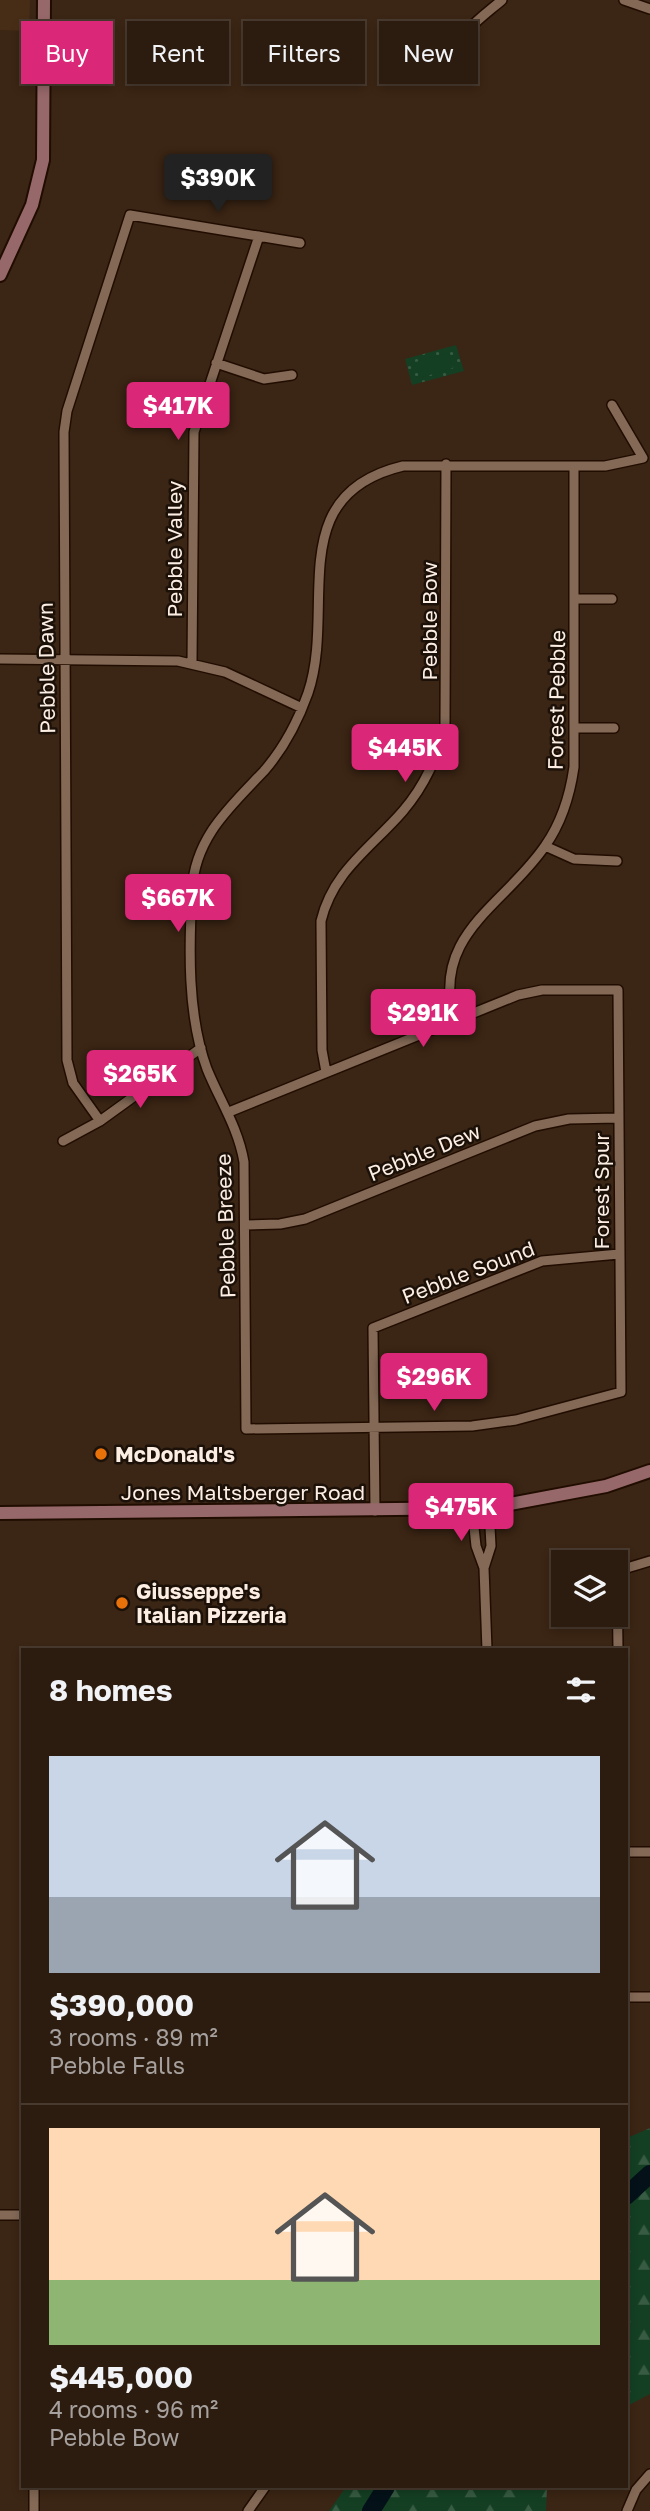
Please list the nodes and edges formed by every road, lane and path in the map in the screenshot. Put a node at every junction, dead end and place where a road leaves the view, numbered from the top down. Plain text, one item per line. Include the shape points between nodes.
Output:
1 (44, 0) edge
2 (502, 0) edge
3 (624, 0) edge
4 (650, 9) edge
5 (477, 21) edge
6 (259, 236) junction
7 (300, 243) dead end
8 (0, 275) edge
9 (216, 363) junction
10 (292, 375) dead end
11 (612, 405) dead end
12 (446, 464) junction
13 (574, 466) junction
14 (612, 599) dead end
15 (574, 600) junction
16 (0, 659) edge
17 (63, 660) junction
18 (192, 664) junction
19 (302, 708) junction
20 (574, 728) junction
21 (614, 729) dead end
22 (545, 846) junction
23 (617, 861) dead end
24 (454, 1020) junction
25 (201, 1048) junction
26 (326, 1072) junction
27 (229, 1112) junction
28 (618, 1118) junction
29 (100, 1121) junction
30 (63, 1141) dead end
31 (245, 1225) junction
32 (619, 1254) junction
33 (375, 1429) junction
34 (650, 1471) edge
35 (489, 1508) junction
36 (471, 1509) junction
37 (375, 1511) junction
38 (0, 1513) edge
39 (650, 1561) edge
40 (484, 1568) junction
41 (628, 1568) edge
42 (618, 1627) edge
43 (486, 1648) edge
44 (618, 1648) edge
45 (628, 1852) edge
46 (650, 1852) edge
47 (628, 1997) edge
48 (650, 1997) edge
49 (0, 2215) edge
50 (21, 2215) edge
51 (650, 2474) edge
52 (34, 2488) edge
53 (264, 2488) edge
54 (34, 2511) edge
55 (248, 2511) edge
56 (627, 2511) edge

1 - 8 main road via 43,160 32,205
2 - 5 street
3 - 4 street
6 - 7 street
6 - 9 street, Pebble Valley
6 - 17 street, Pebble Dawn via 131,215 67,411
9 - 10 street via 264,379
9 - 18 street, Pebble Valley via 194,432
11 - 13 street, Pebble Breeze via 643,458
12 - 13 street, Pebble Breeze
12 - 19 street, Pebble Breeze via 383,471 353,490 332,513 320,553 316,663
12 - 26 street, Pebble Bow via 445,725 435,761 419,790 342,873 324,907 322,1050
13 - 15 street, Forest Pebble
14 - 15 street
15 - 20 street, Forest Pebble
16 - 17 street
17 - 18 street
17 - 29 street, Pebble Dawn via 67,1060 73,1083
18 - 19 street via 225,672
19 - 25 street, Pebble Breeze via 278,752 213,826 197,863 192,891 193,1000
20 - 21 street
20 - 22 street, Forest Pebble via 572,785
22 - 23 street via 574,859
22 - 24 street, Forest Pebble via 459,944 449,986
24 - 26 street
24 - 28 street, Forest Spur via 527,992 618,990
25 - 27 street, Pebble Breeze
25 - 29 street
26 - 27 street
27 - 31 street, Pebble Breeze via 244,1162
28 - 31 street, Pebble Dew via 569,1119 535,1126 305,1219
28 - 32 street, Forest Spur
29 - 30 street
31 - 33 street, Pebble Breeze via 246,1429
32 - 33 street, Pebble Sound via 542,1261 373,1328
32 - 33 street, Forest Spur via 621,1392 516,1420 454,1428
33 - 37 street
34 - 35 main road, Jones Maltsberger Road via 606,1486
35 - 36 main road, Jones Maltsberger Road
35 - 40 street via 491,1546
36 - 37 main road, Jones Maltsberger Road
36 - 40 street
37 - 38 main road, Jones Maltsberger Road
39 - 41 street
40 - 43 street
42 - 44 street
45 - 46 street
47 - 48 street
49 - 50 street
51 - 56 street
52 - 54 street
53 - 55 street

